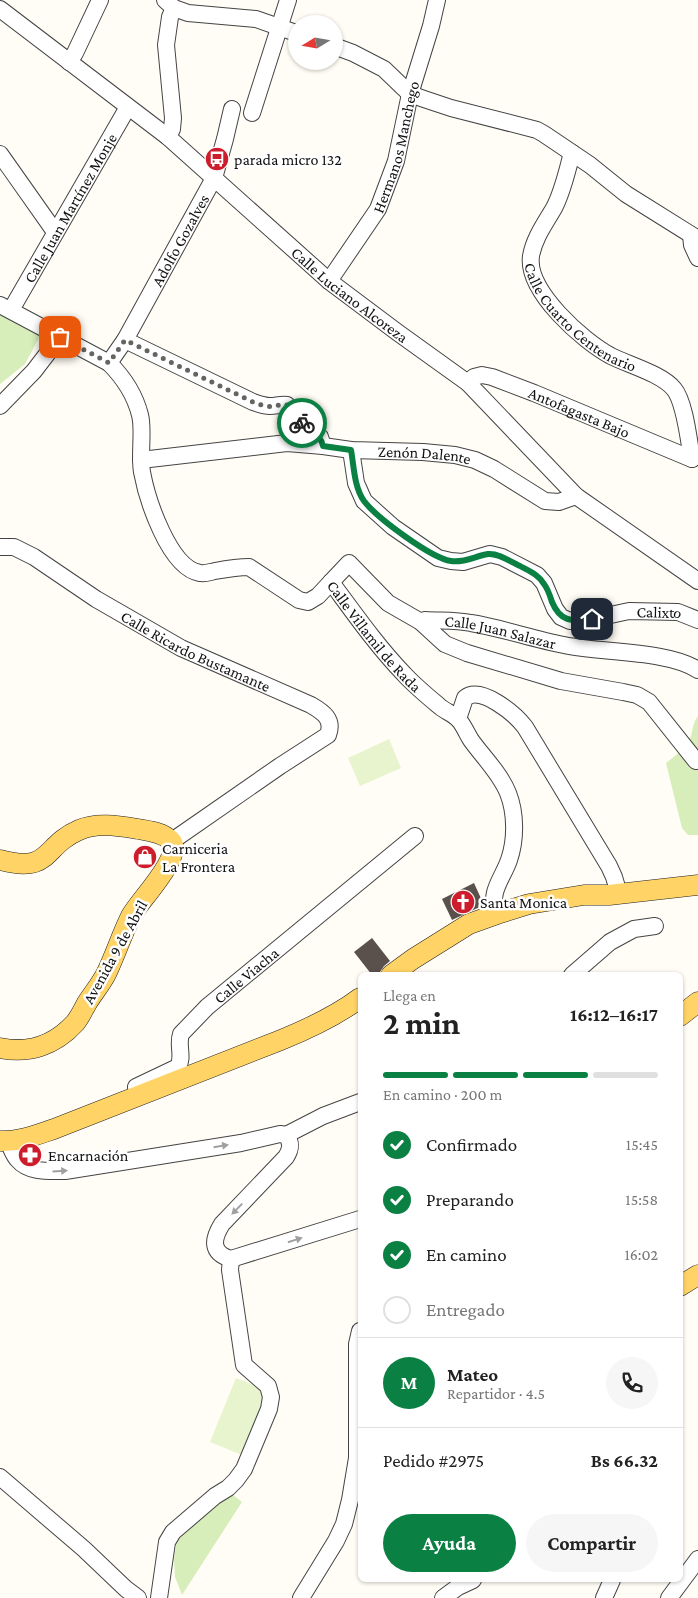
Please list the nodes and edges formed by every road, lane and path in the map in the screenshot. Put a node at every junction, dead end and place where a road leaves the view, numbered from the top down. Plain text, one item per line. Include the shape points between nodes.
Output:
1 (100, 0) edge
2 (288, 0) edge
3 (437, 0) edge
4 (169, 4) edge
5 (0, 9) edge
6 (280, 27) junction
7 (288, 30) edge
8 (343, 50) edge
9 (69, 62) junction
10 (410, 94) junction
11 (128, 107) junction
12 (232, 109) dead end
13 (252, 113) dead end
14 (168, 137) junction
15 (572, 153) junction
16 (0, 154) edge
17 (214, 178) junction
18 (55, 232) junction
19 (694, 237) edge
20 (698, 258) edge
21 (329, 281) junction
22 (6, 308) edge
23 (60, 337) junction
24 (125, 340) junction
25 (109, 363) junction
26 (468, 383) junction
27 (0, 406) edge
28 (323, 446) junction
29 (351, 450) junction
30 (692, 459) joint
31 (141, 460) junction
32 (576, 496) junction
33 (0, 547) edge
34 (698, 581) edge
35 (331, 582) junction
36 (698, 620) edge
37 (421, 622) junction
38 (698, 670) edge
39 (458, 719) junction
40 (696, 762) dead end
41 (414, 836) dead end
42 (172, 841) junction
43 (0, 860) edge
44 (698, 885) edge
45 (619, 894) junction
46 (497, 914) junction
47 (655, 926) dead end
48 (395, 972) edge
49 (575, 972) edge
50 (358, 1000) edge
51 (698, 1002) edge
52 (683, 1014) edge
53 (0, 1048) edge
54 (358, 1103) edge
55 (94, 1113) junction
56 (286, 1135) junction
57 (4, 1141) edge
58 (358, 1220) edge
59 (232, 1259) junction
60 (698, 1275) edge
61 (683, 1284) edge
62 (358, 1340) edge
63 (0, 1477) edge
64 (695, 1570) edge
65 (442, 1582) edge
66 (469, 1582) edge
67 (611, 1582) edge
68 (138, 1598) edge
69 (159, 1598) edge
70 (301, 1598) edge
71 (437, 1598) edge
72 (443, 1598) edge
73 (604, 1598) edge
74 (669, 1598) edge

1 - 9 street
2 - 6 street
3 - 10 street, Hermanos Manchego
4 - 6 street via 188,13 256,19
4 - 14 street via 166,45 173,118
5 - 9 street, Calle Luciano Alcoreza
6 - 7 street
6 - 13 street
8 - 10 street via 384,68
9 - 11 street, Calle Luciano Alcoreza
10 - 15 street via 537,130
10 - 21 street, Hermanos Manchego via 396,161 378,209
11 - 14 street, Calle Luciano Alcoreza
11 - 18 street, Calle Juan Martínez Monje
12 - 17 street, Adolfo Gozalves
14 - 17 street, Calle Luciano Alcoreza
15 - 19 street via 626,194
15 - 30 street, Calle Cuarto Centenario via 555,207 531,255 537,282 548,301 572,328 598,348 673,388 680,400
16 - 18 street
17 - 21 street, Calle Luciano Alcoreza
17 - 24 street, Adolfo Gozalves
18 - 22 street, Calle Juan Martínez Monje
19 - 20 street via 692,245
21 - 26 street, Calle Luciano Alcoreza
22 - 23 street, Calle Villamil de Rada
23 - 25 street, Calle Villamil de Rada
23 - 27 street via 34,372
24 - 25 street, Adolfo Gozalves
24 - 28 street via 253,402 273,407 287,405 308,429 320,437
25 - 31 street, Calle Villamil de Rada via 138,405
26 - 30 street, Antofagasta Bajo via 474,377 492,377
26 - 32 street, Calle Luciano Alcoreza
28 - 29 street, Zenón Dalente
28 - 31 street, Zenón Dalente via 286,443
29 - 32 street, Zenón Dalente via 423,452 475,460 545,501 559,502
29 - 36 street, Calixto via 356,483 364,501 393,528 438,558 463,562 490,554 502,557 537,575 555,609 570,621 629,611 678,612
31 - 35 street, Calle Villamil de Rada via 146,491 161,530 189,570 201,574 249,567 298,600 308,602
32 - 34 street, Calle Luciano Alcoreza
33 - 42 street, Calle Ricardo Bustamante via 14,547 34,557 96,599 181,648 311,705 322,711 330,722 328,735
35 - 37 street via 349,563 388,603
35 - 39 street, Calle Villamil de Rada via 389,658 438,705
37 - 38 street, Calle Juan Salazar via 469,622 564,646 655,656
37 - 40 street via 444,644 467,653 561,682 637,695 649,702
39 - 45 street via 465,698 471,695 488,698 518,717 609,866
39 - 46 street via 502,782 511,806 514,831 509,860 493,901
41 - 55 street, Calle Viacha via 207,1007 181,1034 178,1068 107,1100
42 - 43 main road via 152,832 92,826 68,836 36,862 20,865
42 - 53 main road, Avenida 9 de Abril via 174,848 168,865 132,914 107,973 76,1021 56,1040 40,1046
44 - 45 main road
45 - 46 main road via 559,898
46 - 48 main road via 470,924
47 - 49 street via 634,929 610,942
50 - 55 main road via 311,1028
51 - 52 main road
54 - 56 street
55 - 57 main road via 28,1138
57 -> 56 street via 25,1166 47,1172
56 -> 59 street via 291,1144 286,1157 222,1224 215,1237 216,1249
59 -> 58 street
59 - 69 street via 230,1270 244,1365 268,1386 271,1397 269,1409 244,1469 236,1480 173,1532 167,1542
60 - 61 main road
62 - 70 street via 357,1458 350,1500 344,1524
63 - 68 street
64 - 74 street
65 - 71 street
66 - 72 street
67 - 73 street

